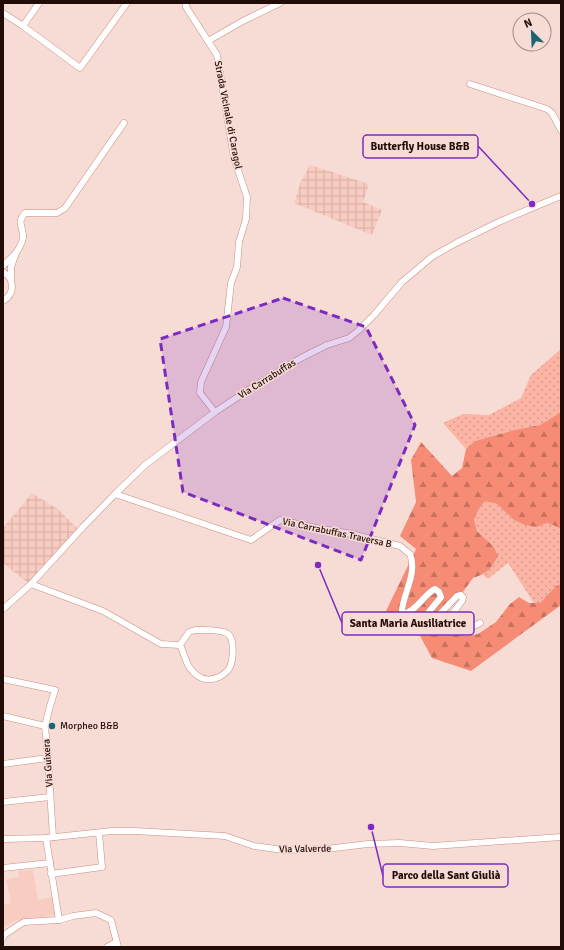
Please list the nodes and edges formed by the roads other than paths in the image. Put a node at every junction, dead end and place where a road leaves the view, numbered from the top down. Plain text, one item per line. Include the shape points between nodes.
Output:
1 (39, 3) edge
2 (127, 3) edge
3 (186, 3) edge
4 (280, 3) edge
5 (3, 13) edge
6 (23, 26) junction
7 (208, 41) junction
8 (470, 84) dead end
9 (124, 123) dead end
10 (561, 130) edge
11 (561, 196) edge
12 (16, 253) junction
13 (3, 266) edge
14 (3, 272) edge
15 (11, 279) junction
16 (3, 300) edge
17 (215, 412) junction
18 (115, 494) junction
19 (31, 584) junction
20 (3, 609) edge
21 (480, 623) dead end
22 (180, 645) junction
23 (3, 679) edge
24 (3, 716) edge
25 (45, 726) junction
26 (48, 758) junction
27 (3, 764) edge
28 (50, 797) junction
29 (3, 802) edge
30 (98, 833) junction
31 (52, 837) junction
32 (561, 837) edge
33 (46, 838) junction
34 (3, 839) edge
35 (50, 863) junction
36 (3, 868) edge
37 (51, 874) junction
38 (59, 920) junction
39 (3, 938) edge
40 (117, 944) edge
41 (107, 947) edge

1 - 6 street
2 - 6 street via 80,68
3 - 7 street, Strada Vicinale di Caragol via 186,7
4 - 7 street
5 - 6 street
7 - 17 street, Strada Vicinale di Caragol via 217,55 234,158 247,197 246,219 239,242 238,267 231,283 226,327 201,382 200,393
8 - 10 street via 547,109
9 - 12 street via 66,208 57,213 25,213 21,217 23,240
11 - 17 street, Via Carrabuffas via 501,221 433,256 402,282 374,315 349,338 301,358
12 - 13 street
12 - 15 street via 11,267
14 - 15 street
15 - 16 street via 12,291
17 - 18 street, Via Carrabuffas via 145,465
18 - 19 street, Via Carrabuffas
18 - 21 street, Via Carrabuffas Traversa B via 251,540 280,520 400,546 410,554 412,564 412,573 402,603 404,614 435,589 442,597 428,613 432,619 461,594 462,601 446,621 446,628 455,631 465,630
19 - 20 street, Via Carrabuffas
19 - 22 street via 103,611 161,644
22 - 22 street via 189,666 205,680 225,674 230,667 233,644 228,634 216,630 195,630 189,632
23 - 25 street, Via Guixera via 55,690
24 - 25 street
25 - 26 street, Via Guixera
26 - 27 street
26 - 28 street, Via Guixera
28 - 29 street
28 - 31 street, Via Guixera
30 - 31 street, Via Valverde
30 - 32 street, Via Valverde via 135,831 225,836 254,846 283,850 326,850 400,842 433,846
30 - 37 street via 102,867
31 - 33 street, Via Valverde
33 - 34 street, Via Valverde
33 - 35 street
35 - 36 street
35 - 37 street
37 - 38 street
38 - 39 street via 24,922
38 - 40 street via 96,913 110,920
40 - 41 street

